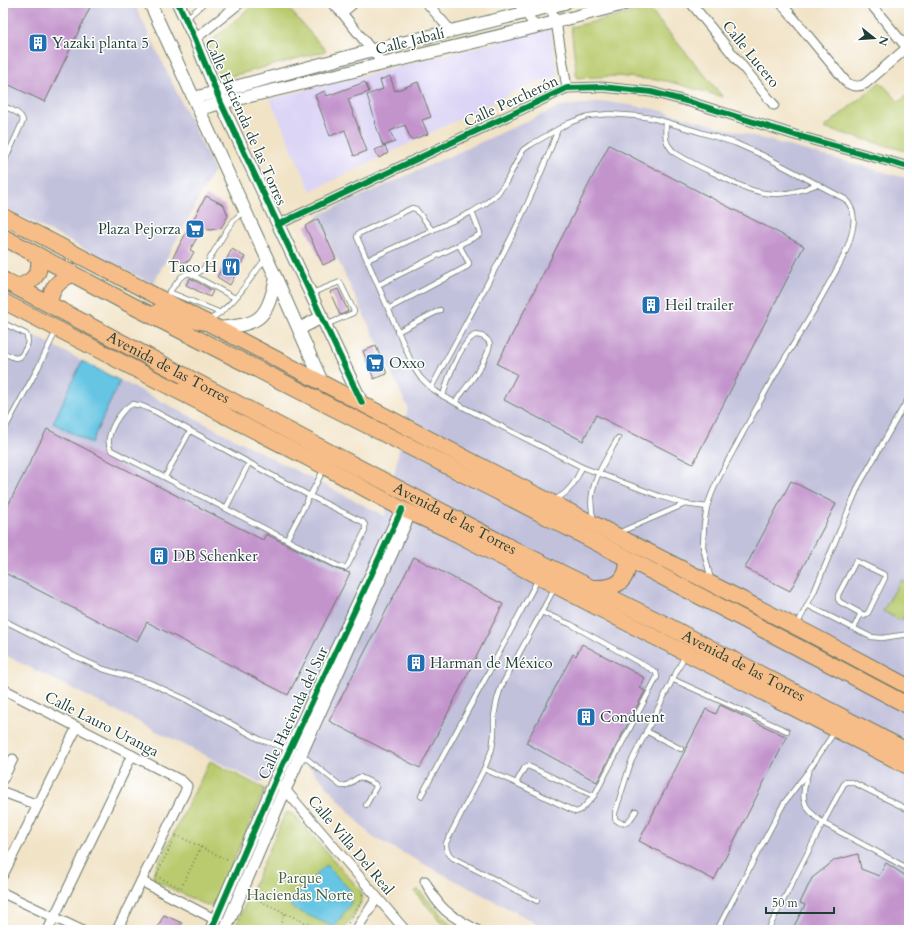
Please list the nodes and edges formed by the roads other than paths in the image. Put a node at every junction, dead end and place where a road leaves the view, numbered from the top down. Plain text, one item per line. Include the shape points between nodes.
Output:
1 (150, 3) edge
2 (178, 3) edge
3 (204, 3) edge
4 (240, 3) edge
5 (332, 3) edge
6 (354, 3) edge
7 (427, 3) edge
8 (518, 3) edge
9 (565, 3) edge
10 (628, 3) edge
11 (691, 3) edge
12 (781, 3) edge
13 (870, 3) edge
14 (550, 7) junction
15 (342, 13) junction
16 (526, 13) junction
17 (185, 19) junction
18 (556, 22) junction
19 (536, 27) junction
20 (451, 31) junction
21 (195, 39) junction
22 (908, 47) edge
23 (373, 50) junction
24 (383, 64) junction
25 (567, 88) junction
26 (216, 91) junction
27 (194, 98) junction
28 (221, 103) junction
29 (774, 105) dead end
30 (3, 106) edge
31 (200, 109) junction
32 (666, 122) junction
33 (558, 129) junction
34 (3, 165) edge
35 (909, 167) edge
36 (818, 184) junction
37 (246, 210) junction
38 (472, 212) junction
39 (3, 216) edge
40 (277, 225) junction
41 (432, 230) junction
42 (3, 237) edge
43 (459, 245) junction
44 (39, 256) junction
45 (267, 257) junction
46 (366, 260) junction
47 (72, 273) junction
48 (189, 274) junction
49 (276, 278) junction
50 (3, 280) edge
51 (378, 285) junction
52 (18, 287) junction
53 (310, 294) junction
54 (166, 296) junction
55 (235, 298) junction
56 (3, 301) edge
57 (49, 303) junction
58 (135, 307) junction
59 (388, 309) junction
60 (440, 310) dead end
61 (221, 313) junction
62 (324, 321) junction
63 (3, 324) edge
64 (211, 325) junction
65 (57, 329) junction
66 (299, 329) junction
67 (397, 332) junction
68 (3, 353) edge
69 (164, 363) junction
70 (322, 382) junction
71 (431, 388) junction
72 (443, 396) junction
73 (909, 397) edge
74 (454, 402) junction
75 (362, 403) junction
76 (226, 416) junction
77 (190, 430) junction
78 (3, 432) edge
79 (618, 438) dead end
80 (249, 463) junction
81 (325, 467) junction
82 (582, 467) junction
83 (598, 473) junction
84 (165, 477) junction
85 (506, 479) joint
86 (310, 496) junction
87 (685, 504) junction
88 (707, 507) junction
89 (226, 508) junction
90 (547, 508) junction
91 (406, 510) junction
92 (595, 524) junction
93 (453, 532) junction
94 (614, 534) junction
95 (287, 539) junction
96 (507, 546) junction
97 (628, 560) junction
98 (538, 577) junction
99 (712, 584) junction
100 (556, 586) junction
101 (590, 588) junction
102 (807, 605) junction
103 (541, 612) junction
104 (860, 615) junction
105 (3, 620) edge
106 (796, 627) junction
107 (854, 628) junction
108 (909, 634) edge
109 (685, 654) junction
110 (828, 663) junction
111 (727, 665) junction
112 (672, 679) junction
113 (909, 687) edge
114 (3, 689) edge
115 (909, 696) edge
116 (909, 706) edge
117 (832, 712) junction
118 (77, 727) junction
119 (836, 729) junction
120 (646, 731) junction
121 (787, 731) dead end
122 (681, 749) dead end
123 (296, 752) junction
124 (909, 752) edge
125 (132, 755) junction
126 (13, 759) dead end
127 (909, 760) edge
128 (909, 767) edge
129 (484, 769) junction
130 (809, 770) junction
131 (3, 779) edge
132 (276, 779) junction
133 (516, 783) junction
134 (285, 790) junction
135 (3, 792) edge
136 (421, 796) dead end
137 (594, 796) junction
138 (38, 805) junction
139 (366, 805) dead end
140 (909, 810) edge
141 (636, 811) dead end
142 (823, 823) junction
143 (909, 869) edge
144 (3, 875) edge
145 (425, 881) dead end
146 (141, 882) junction
147 (3, 894) edge
148 (377, 898) junction
149 (537, 901) dead end
150 (54, 918) junction
151 (214, 925) edge
152 (48, 930) edge
153 (81, 930) edge
154 (117, 930) edge
155 (225, 930) edge
156 (356, 930) edge
157 (405, 930) edge
158 (477, 930) edge
159 (717, 930) edge
160 (768, 930) edge

1 - 27 street
2 - 17 street, Calle Hacienda de las Torres
3 - 17 lane
4 - 21 street
5 - 15 street
6 - 15 street
7 - 20 street
8 - 16 street
9 - 14 street, Calle Jabalí
10 - 18 street, Calle Jabalí
11 - 29 street, Calle Lucero
12 - 22 street via 851,86 860,86 873,78
13 - 22 street
14 - 16 street, Calle Jabalí
14 - 18 street
15 - 23 street
16 - 19 street
16 - 20 street, Calle Jabalí
17 - 21 street, Calle Hacienda de las Torres
18 - 19 street, Calle Jabalí
18 - 25 street
19 - 24 street, Calle Jabalí
20 - 23 street, Calle Jabalí
21 - 26 street, Calle Hacienda de las Torres
23 - 24 street
23 - 26 street, Calle Jabalí
24 - 28 street, Calle Jabalí
25 - 35 street, Calle Percherón via 602,87 651,92
25 - 40 street, Calle Percherón
26 - 27 street, Calle Jabalí
26 - 28 street, Calle Hacienda de las Torres
27 - 31 street
28 - 31 street, Calle Jabalí
28 - 40 street, Calle Hacienda de las Torres
30 - 34 lane via 20,115 23,121
31 - 37 street
32 - 33 lane via 637,116 602,115 578,118
32 - 36 lane via 735,143
32 - 36 lane via 668,147 675,153 749,190 775,195 793,193
33 - 38 lane via 523,150 497,194
33 - 71 lane via 509,242
36 - 88 lane via 845,199 852,208 854,219 851,236 808,322 776,372 716,484
37 - 45 street
37 - 48 lane via 228,228 204,268 198,273
38 - 41 lane
38 - 43 lane via 480,235
39 - 54 main road
40 - 53 street, Calle Hacienda de las Torres
41 - 46 lane
41 - 46 lane via 416,209 412,208 358,234
42 - 44 highway
43 - 51 lane
43 - 59 lane via 469,263 468,266
44 - 47 highway
44 - 52 highway via 39,268 34,278
45 - 49 street
45 - 55 lane
46 - 51 lane
47 - 57 highway via 55,286
47 - 58 highway
48 - 54 lane via 181,277
48 - 55 lane
49 - 64 street via 272,298 260,318 240,326
49 - 66 street
50 - 52 highway, Avenida de las Torres
51 - 59 lane
52 - 57 highway, Avenida de las Torres
53 - 62 street, Calle Hacienda de las Torres
53 - 62 lane via 338,281 341,282 354,312
54 - 61 lane
54 - 64 main road
55 - 61 lane
56 - 65 main road, Avenida de las Torres
57 - 69 highway, Avenida de las Torres
58 - 64 highway
58 - 90 highway
59 - 67 lane
60 - 67 lane
61 - 64 lane
62 - 66 street
62 - 75 street, Calle Hacienda de las Torres
63 - 68 lane via 26,334 28,341 20,357 15,358
64 - 70 main road
65 - 76 main road, Avenida de las Torres
65 - 78 lane
66 - 70 street
67 - 71 lane via 414,368
69 - 76 highway
69 - 96 highway, Avenida de las Torres
70 - 75 main road
71 - 72 lane
72 - 74 lane
72 - 74 lane via 451,371 467,343 475,335 485,338 490,344 487,354
73 - 102 lane via 859,485
74 - 82 lane
75 - 85 main road
76 - 81 main road, Avenida de las Torres
77 - 80 lane
77 - 84 lane
77 - 84 lane via 138,404 125,409 115,424 109,438 111,450
79 - 83 lane
80 - 86 lane
80 - 89 lane
81 - 86 lane
81 - 91 main road, Avenida de las Torres
82 - 83 lane
82 - 90 lane via 572,486
83 - 87 lane
83 - 92 lane via 591,496
84 - 89 lane
85 - 90 highway
86 - 95 lane
86 - 95 lane via 357,518 365,525 365,531 348,565 342,567
87 - 88 lane
87 - 94 lane
88 - 99 lane via 703,548
89 - 95 lane
90 - 92 main road
90 - 97 highway
91 - 93 main road, Avenida de las Torres
91 - 123 street, Calle Hacienda del Sur
92 - 94 main road
93 - 96 highway
93 - 98 main road, Avenida de las Torres
94 - 99 main road
96 - 101 highway, Avenida de las Torres
97 - 101 highway via 626,574 617,584 604,588
97 - 110 highway
98 - 100 main road, Avenida de las Torres
98 - 136 lane
99 - 106 main road
100 - 103 lane
100 - 109 main road, Avenida de las Torres
101 - 111 highway, Avenida de las Torres
102 - 106 lane
102 - 107 lane
103 - 129 lane via 501,687 494,716 492,749
103 - 137 lane via 570,624 656,672 657,677
104 - 104 lane via 868,613 885,576 884,573 856,561 838,598
104 - 107 lane
105 - 123 lane via 76,657 103,669 150,683 261,740
106 - 113 main road
107 - 108 lane via 876,638
109 - 111 main road, Avenida de las Torres
109 - 112 lane
110 - 115 highway
110 - 116 highway
111 - 117 highway, Avenida de las Torres
111 - 119 main road, Avenida de las Torres
112 - 120 lane
112 - 121 lane
114 - 118 street, Calle Lauro Uranga
117 - 124 highway, Avenida de las Torres
117 - 127 highway
118 - 125 street, Calle Lauro Uranga
118 - 138 street
119 - 128 main road, Avenida de las Torres
119 - 130 lane
120 - 122 lane
120 - 141 lane via 626,775 615,819 625,823
123 - 132 street, Calle Hacienda del Sur
123 - 134 street, Calle Hacienda del Sur
123 - 139 lane via 341,786 347,786 360,777 375,784 376,787
125 - 146 street, Calle Lauro Uranga via 187,786
125 - 150 street
126 - 131 street
129 - 133 lane
129 - 149 lane via 446,843 446,850 453,858
130 - 142 lane via 804,788 805,804 811,814
130 - 159 lane via 784,803
132 - 134 street, Calle Villa Del Real
132 - 151 street, Calle Hacienda del Sur
133 - 137 lane via 576,812 582,810
133 - 137 lane via 528,766
134 - 148 street, Calle Villa Del Real
134 - 155 street, Calle Hacienda del Sur
135 - 138 street
138 - 144 street
140 - 142 lane via 849,781 845,782
142 - 143 lane
142 - 160 lane
145 - 158 street via 445,911
146 - 151 street
146 - 154 street
147 - 150 street
148 - 156 street
148 - 157 street, Calle Villa Del Real
150 - 152 street
150 - 153 street

